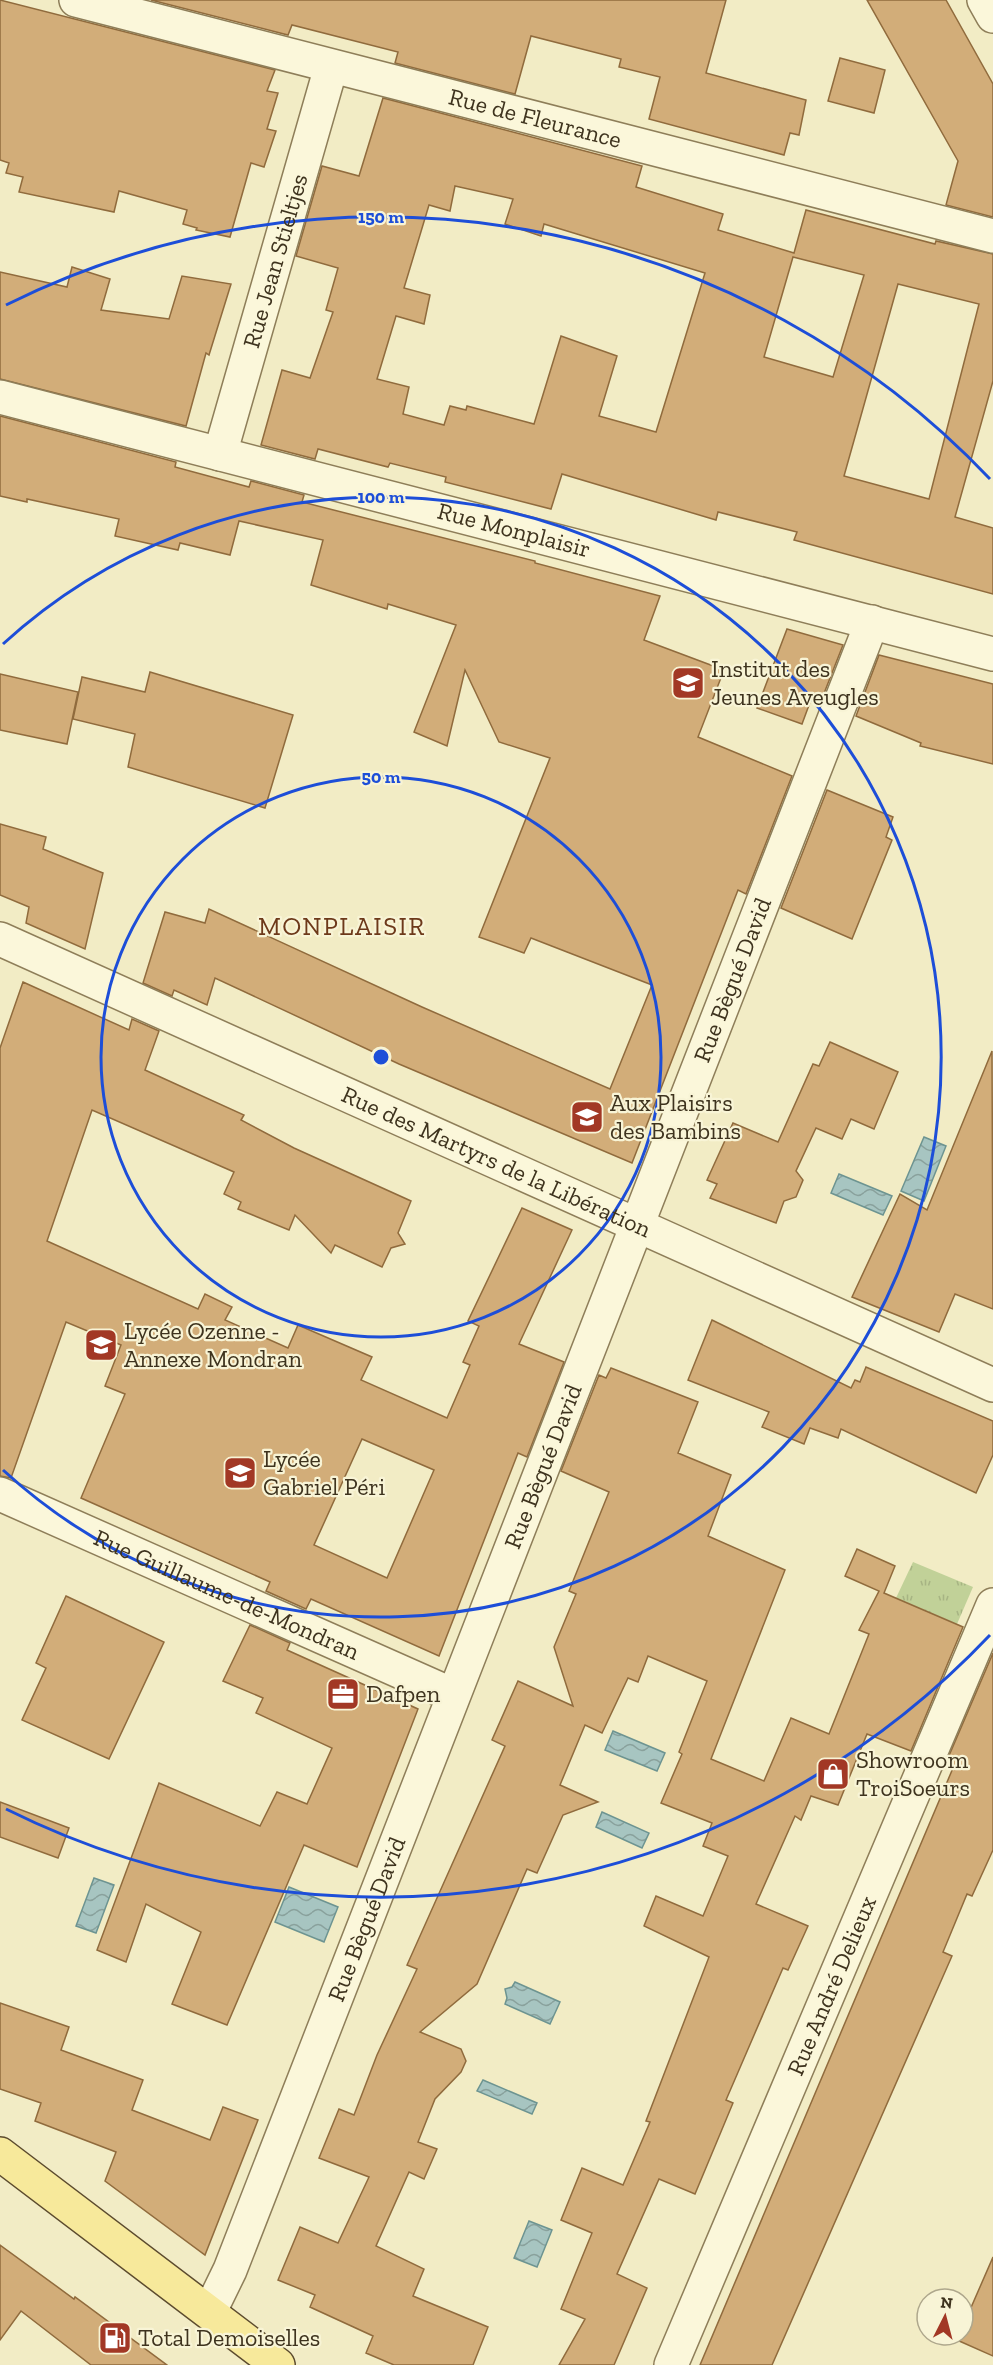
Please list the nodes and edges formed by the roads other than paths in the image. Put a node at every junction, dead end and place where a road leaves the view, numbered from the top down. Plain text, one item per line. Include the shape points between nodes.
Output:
1 (76, 0) edge
2 (984, 0) edge
3 (993, 16) edge
4 (331, 67) junction
5 (993, 236) edge
6 (0, 397) edge
7 (220, 454) junction
8 (872, 622) junction
9 (993, 654) edge
10 (0, 939) edge
11 (636, 1226) junction
12 (993, 1385) edge
13 (0, 1494) edge
14 (993, 1605) edge
15 (453, 1695) junction
16 (0, 2154) edge
17 (210, 2311) junction
18 (278, 2365) edge
19 (671, 2365) edge

1 - 4 street, Rue de Fleurance
2 - 3 street
4 - 5 street, Rue de Fleurance
4 - 7 street, Rue Jean Stieltjes
6 - 7 street, Rue Monplaisir
7 - 8 street, Rue Monplaisir
8 - 9 street, Rue Monplaisir
8 - 11 street, Rue Bègué David
10 - 11 street, Rue des Martyrs de la Libération
11 - 12 street, Rue des Martyrs de la Libération
11 - 15 street, Rue Bègué David
13 - 15 street, Rue Guillaume-de-Mondran
14 - 19 street, Rue André Delieux
15 - 17 street, Rue Bègué David via 230,2270
16 - 17 main road
17 - 18 main road

